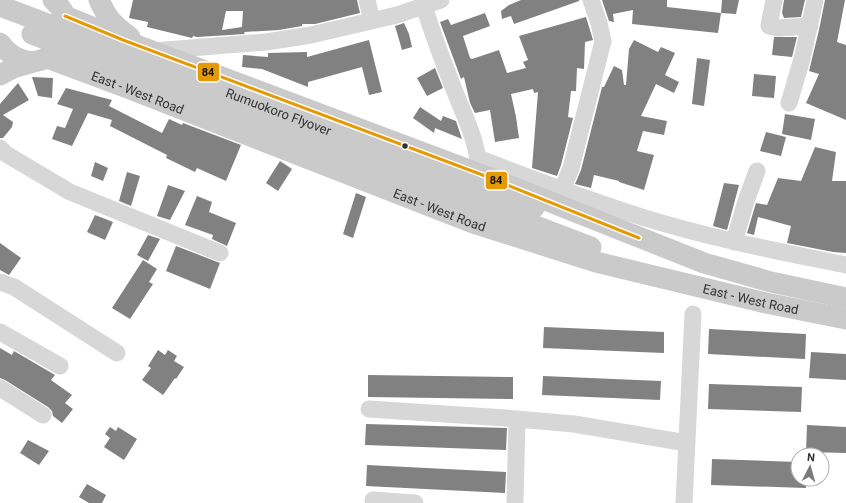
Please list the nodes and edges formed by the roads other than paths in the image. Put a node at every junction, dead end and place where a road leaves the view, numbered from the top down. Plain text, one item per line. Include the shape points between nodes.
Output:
1 (8, 0) edge
2 (99, 0) edge
3 (367, 0) edge
4 (442, 0) edge
5 (591, 0) edge
6 (774, 0) edge
7 (815, 0) edge
8 (0, 6) edge
9 (61, 6) edge
10 (424, 6) junction
11 (0, 10) edge
12 (0, 21) edge
13 (372, 21) junction
14 (810, 26) junction
15 (0, 43) edge
16 (147, 49) junction
17 (40, 60) junction
18 (0, 75) edge
19 (789, 103) dead end
20 (0, 148) edge
21 (479, 166) junction
22 (757, 171) dead end
23 (562, 190) junction
24 (531, 215) junction
25 (734, 242) junction
26 (220, 253) dead end
27 (704, 263) junction
28 (846, 265) edge
29 (0, 282) edge
30 (693, 285) junction
31 (846, 298) edge
32 (693, 314) dead end
33 (846, 319) edge
34 (0, 332) edge
35 (117, 353) dead end
36 (60, 366) dead end
37 (0, 388) edge
38 (369, 409) dead end
39 (43, 415) dead end
40 (518, 419) junction
41 (687, 443) junction
42 (373, 500) dead end
43 (415, 503) edge
44 (515, 503) edge
45 (684, 503) edge

1 - 11 main road
2 - 16 main road via 113,25
3 - 13 street
4 - 10 street
5 - 23 street via 603,41 571,168
6 - 14 street via 769,26
7 - 14 street
8 - 24 main road, Rumuokoro Flyover, bridge
9 - 16 main road, East - West Road
9 - 17 main road via 66,29 64,39 57,50
10 - 13 street
10 - 21 street via 439,52 469,125
12 - 24 main road, Rumuokoro Flyover, bridge via 169,87
13 - 16 street via 266,42 155,51
14 - 19 street
15 - 17 main road, East - West Road via 14,57 24,61
16 - 21 main road, East - West Road
17 - 18 main road
17 - 30 main road, East - West Road via 130,89 473,223 596,262
20 - 26 street via 70,192
21 - 23 street
21 - 27 main road, East - West Road
22 - 25 street
23 - 25 street via 642,217
24 - 27 main road
24 - 30 main road
25 - 28 street
27 - 31 main road, East - West Road via 771,282
29 - 35 street via 14,287
30 - 33 main road, East - West Road
32 - 41 street
34 - 36 street
37 - 39 street
38 - 40 street
40 - 41 street via 574,424
40 - 44 street
41 - 45 street
42 - 43 street

